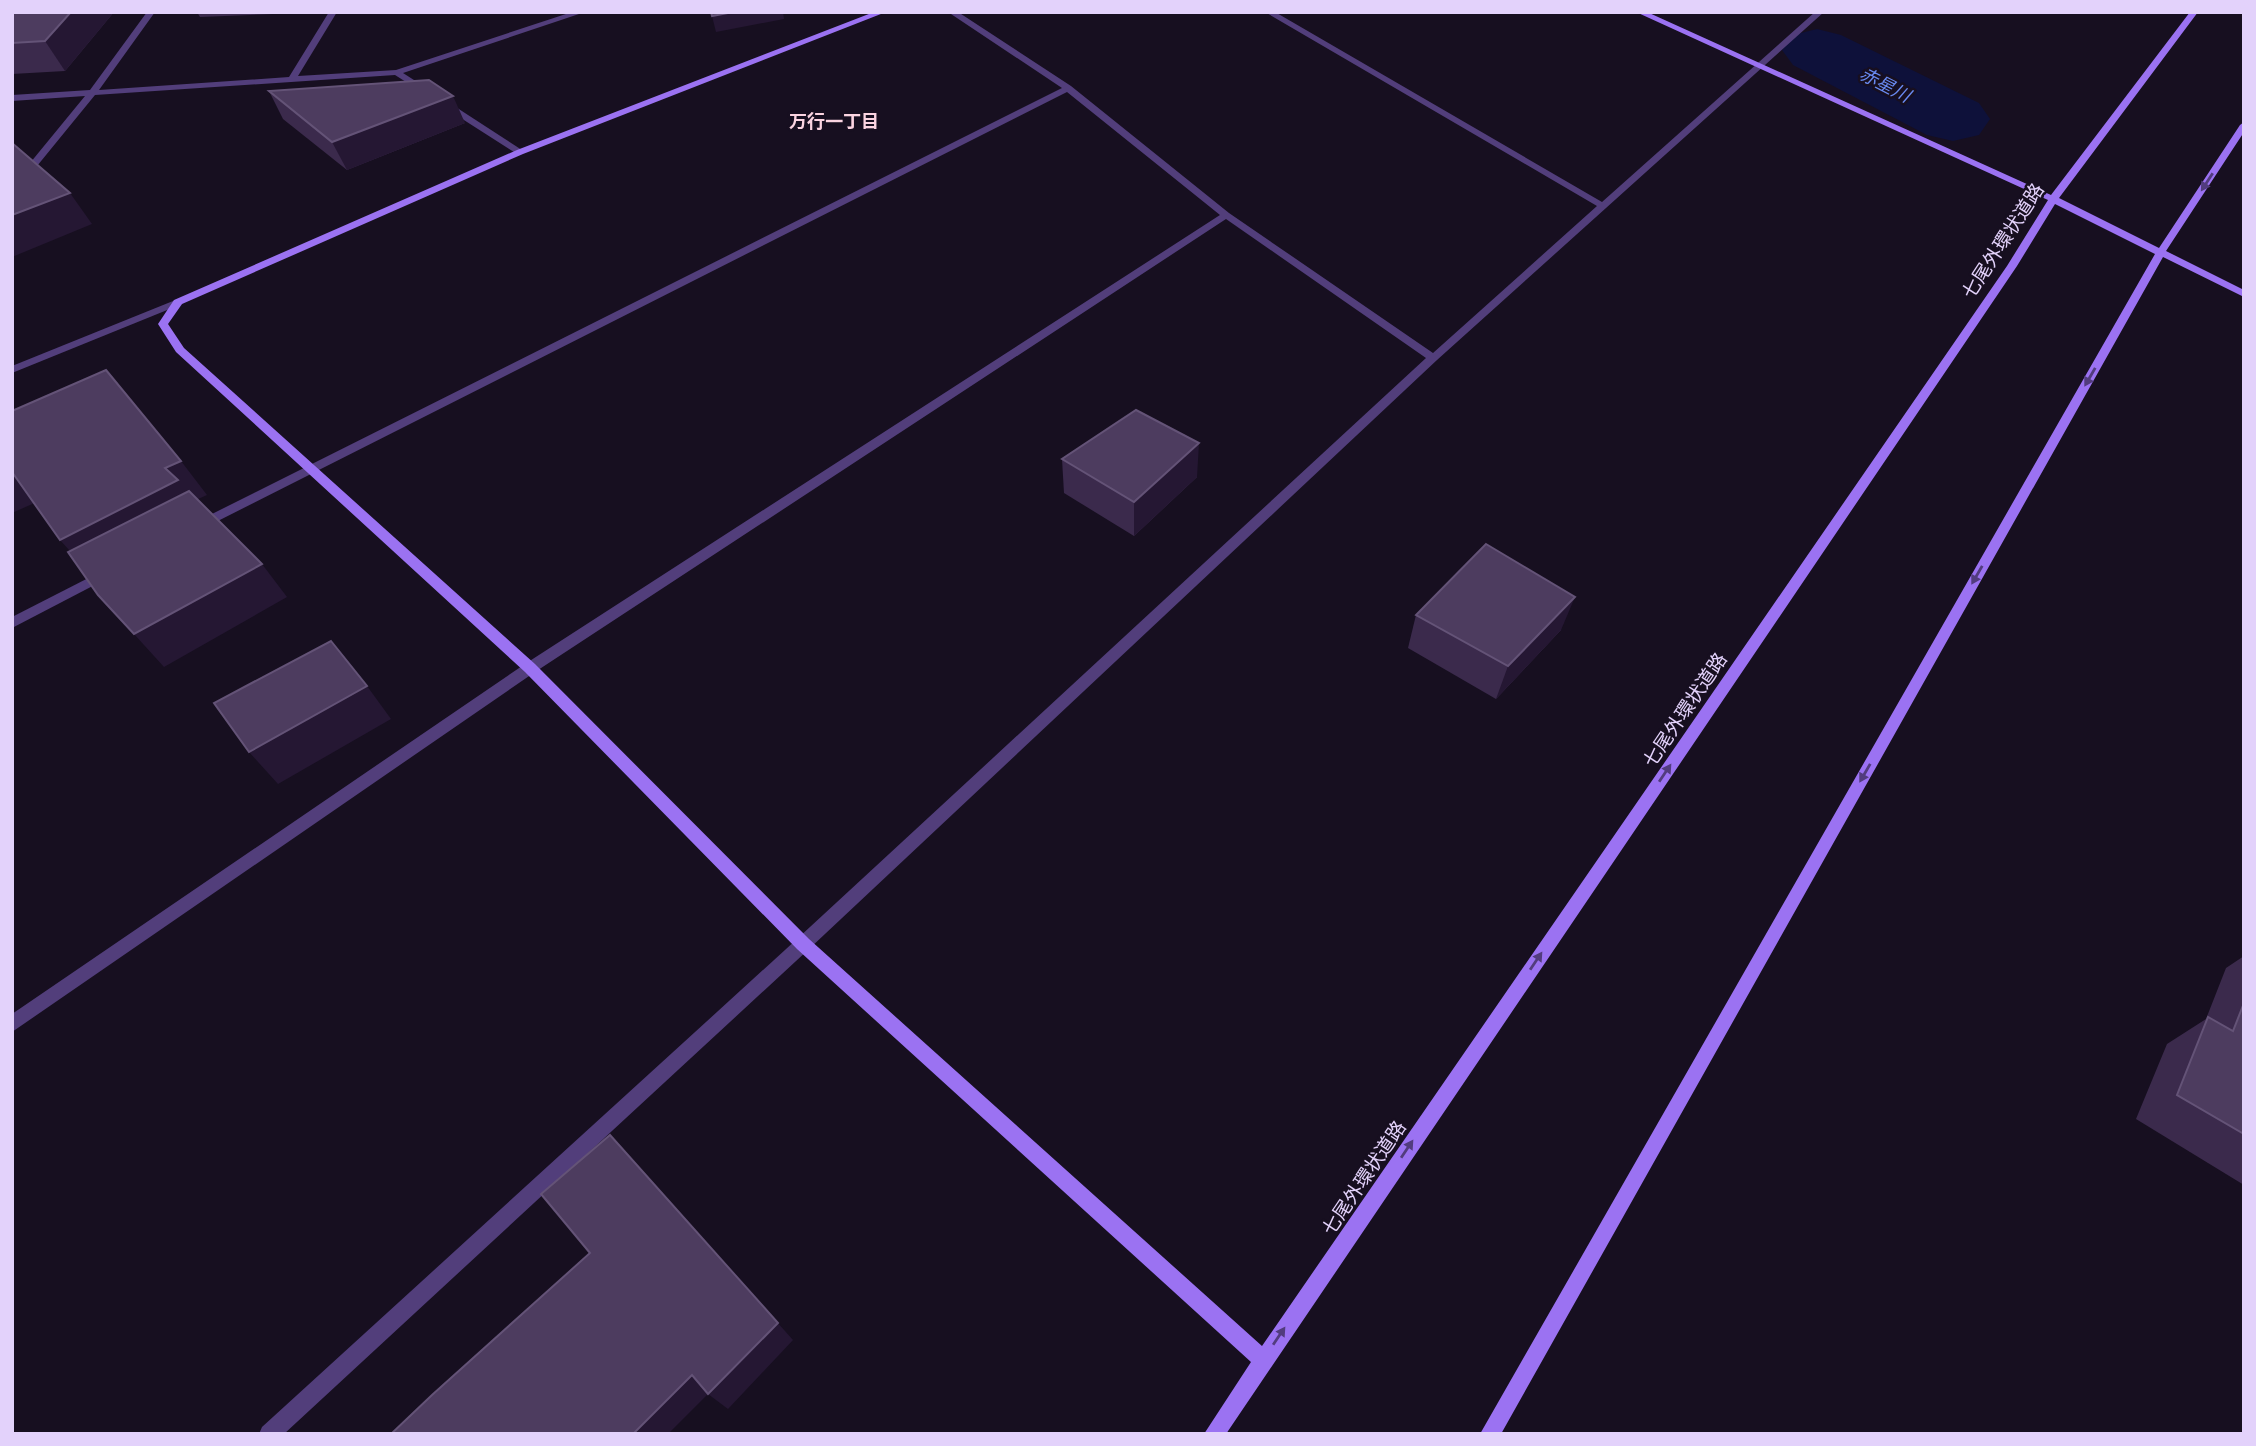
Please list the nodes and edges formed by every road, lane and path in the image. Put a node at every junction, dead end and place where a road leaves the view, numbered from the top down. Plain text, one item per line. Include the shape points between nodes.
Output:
1 (151, 12) edge
2 (333, 12) edge
3 (579, 12) edge
4 (881, 12) edge
5 (952, 12) edge
6 (1269, 12) edge
7 (1640, 12) edge
8 (1819, 12) edge
9 (2194, 12) edge
10 (1759, 68) junction
11 (397, 72) junction
12 (291, 80) junction
13 (1068, 89) junction
14 (92, 93) junction
15 (12, 99) edge
16 (2243, 129) edge
17 (520, 152) junction
18 (12, 191) edge
19 (2053, 199) junction
20 (1603, 206) junction
21 (1226, 215) junction
22 (2161, 252) junction
23 (2244, 293) edge
24 (178, 302) junction
25 (1433, 358) junction
26 (12, 370) edge
27 (309, 467) junction
28 (186, 532) edge
29 (111, 571) edge
30 (12, 623) edge
31 (530, 668) junction
32 (803, 944) junction
33 (12, 1024) edge
34 (1263, 1360) junction
35 (269, 1434) edge
36 (1214, 1434) edge
37 (1490, 1434) edge

1 - 14 street
2 - 12 street
3 - 11 street
4 - 17 street
5 - 13 street
6 - 20 street
7 - 10 street
8 - 10 street
9 - 19 street, 七尾外環状道路
10 - 19 street
10 - 20 street
11 - 12 street
11 - 17 street
12 - 14 street
13 - 21 street
13 - 27 street
14 - 15 street
14 - 18 street
16 -> 22 street
17 - 24 street
19 - 22 street
34 -> 19 street, 七尾外環状道路 via 2012,266
20 - 25 street
21 - 25 street
21 - 31 street
22 - 23 street
22 -> 37 street
24 - 26 street
24 - 27 street via 163,324 180,351
25 - 32 street
27 - 28 street
27 - 31 street
29 - 30 street
31 - 32 street
31 - 33 street
32 - 34 street
32 - 35 street
34 - 36 street, 七尾外環状道路

